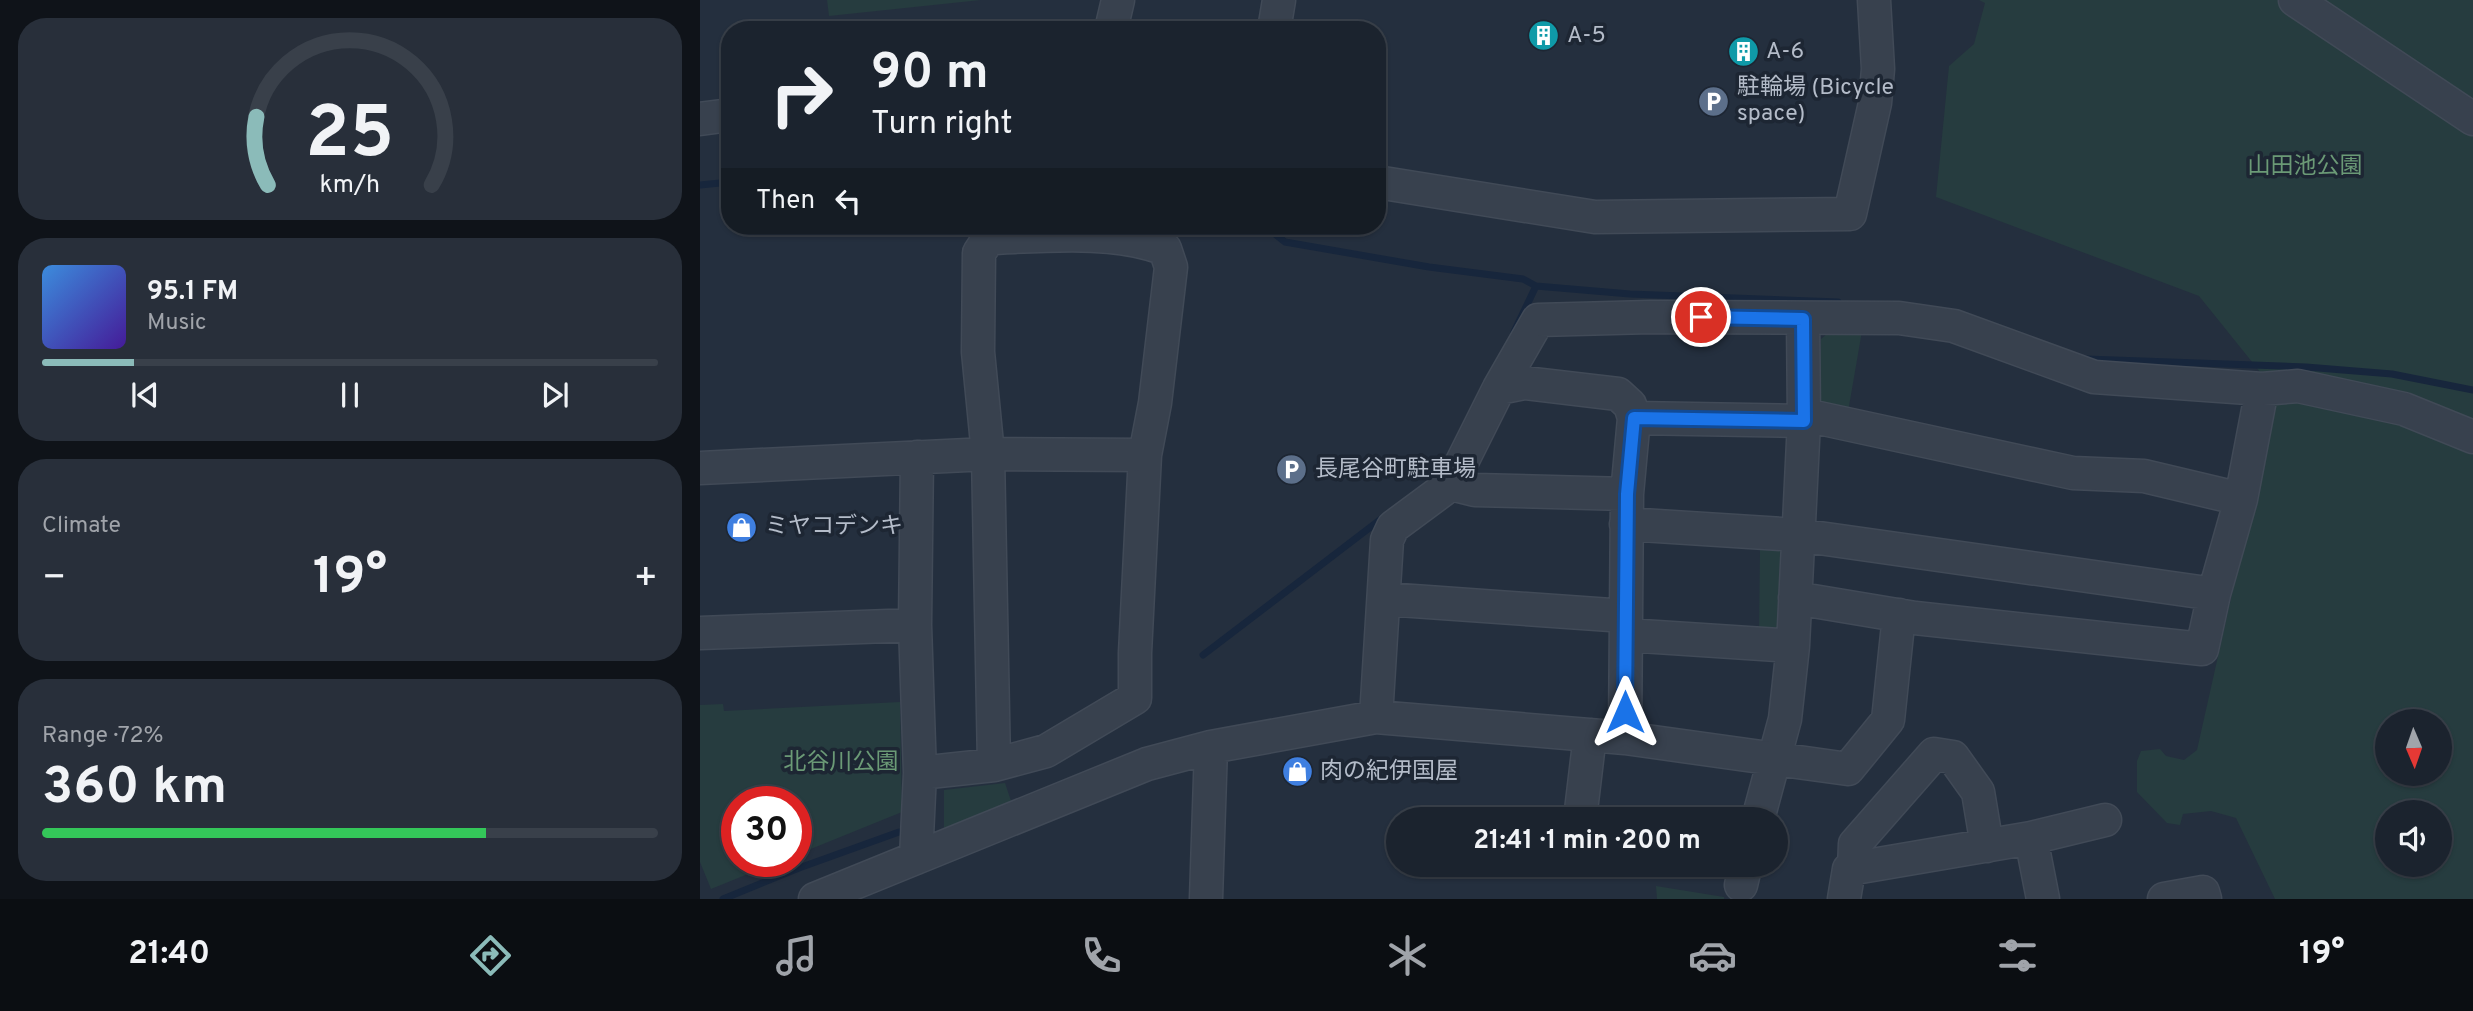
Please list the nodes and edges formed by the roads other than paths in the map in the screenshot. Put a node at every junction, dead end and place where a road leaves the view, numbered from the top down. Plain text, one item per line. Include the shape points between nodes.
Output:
1 (1118, 0) edge
2 (1279, 0) edge
3 (1874, 0) edge
4 (2295, 0) edge
5 (1113, 21) edge
6 (1276, 21) edge
7 (721, 116) edge
8 (700, 119) edge
9 (2473, 119) edge
10 (1386, 183) edge
11 (1803, 319) junction
12 (1499, 388) junction
13 (2262, 389) junction
14 (1634, 418) junction
15 (1805, 418) junction
16 (2473, 437) edge
17 (988, 454) junction
18 (1145, 455) junction
19 (917, 457) junction
20 (700, 468) edge
21 (1451, 484) junction
22 (2241, 499) junction
23 (1627, 509) junction
24 (1798, 535) junction
25 (2214, 594) junction
26 (1385, 598) junction
27 (1795, 598) junction
28 (1899, 615) junction
29 (915, 625) junction
30 (1625, 626) junction
31 (700, 633) edge
32 (1793, 646) junction
33 (1376, 717) junction
34 (1590, 735) junction
35 (1625, 737) junction
36 (1211, 747) junction
37 (1773, 757) junction
38 (994, 765) junction
39 (920, 773) junction
40 (1581, 807) edge
41 (1761, 807) edge
42 (2105, 820) dead end
43 (2031, 838) junction
44 (1987, 846) junction
45 (916, 858) junction
46 (1854, 869) junction
47 (816, 899) edge
48 (1206, 899) edge
49 (1844, 899) edge
50 (2043, 899) edge
51 (2164, 899) edge
52 (2205, 899) edge

1 - 5 street
2 - 6 street
3 - 10 street via 1875,103 1850,214 1595,217
4 - 9 street
7 - 8 street
11 - 12 street via 1538,320
11 - 13 street via 1899,318 1954,326 2094,377
11 - 15 street
12 - 14 street via 1524,383 1618,394 1630,405
12 - 21 street
13 - 16 street via 2298,386 2404,409
13 - 22 street
14 - 15 street
14 - 23 street
15 - 22 street via 2073,473 2144,476
15 - 24 street
17 - 18 street
17 - 18 street via 978,352 979,253 989,238 1070,235 1146,242 1165,249 1171,267
17 - 19 street
17 - 38 street
18 - 38 street via 1135,698 1046,751
19 - 20 street
19 - 29 street
21 - 23 street
21 - 26 street via 1394,527 1387,540
22 - 25 street
23 - 24 street
23 - 30 street
24 - 25 street
24 - 27 street
25 - 28 street via 2202,649
26 - 30 street
26 - 33 street
27 - 28 street
27 - 32 street
28 - 37 street via 1888,720 1848,769
29 - 31 street
29 - 39 street
30 - 32 street
30 - 35 street
32 - 37 street via 1785,719
33 - 34 street
33 - 36 street
34 - 35 street
34 - 40 street
35 - 37 street
36 - 45 street via 1147,764
36 - 48 street
37 - 41 street
38 - 39 street
39 - 45 street
42 - 43 street
43 - 44 street
43 - 50 street
44 - 46 street
44 - 46 street via 1978,792 1953,757 1934,754 1855,844
45 - 47 street
46 - 49 street via 1849,869
51 - 52 street via 2203,892

